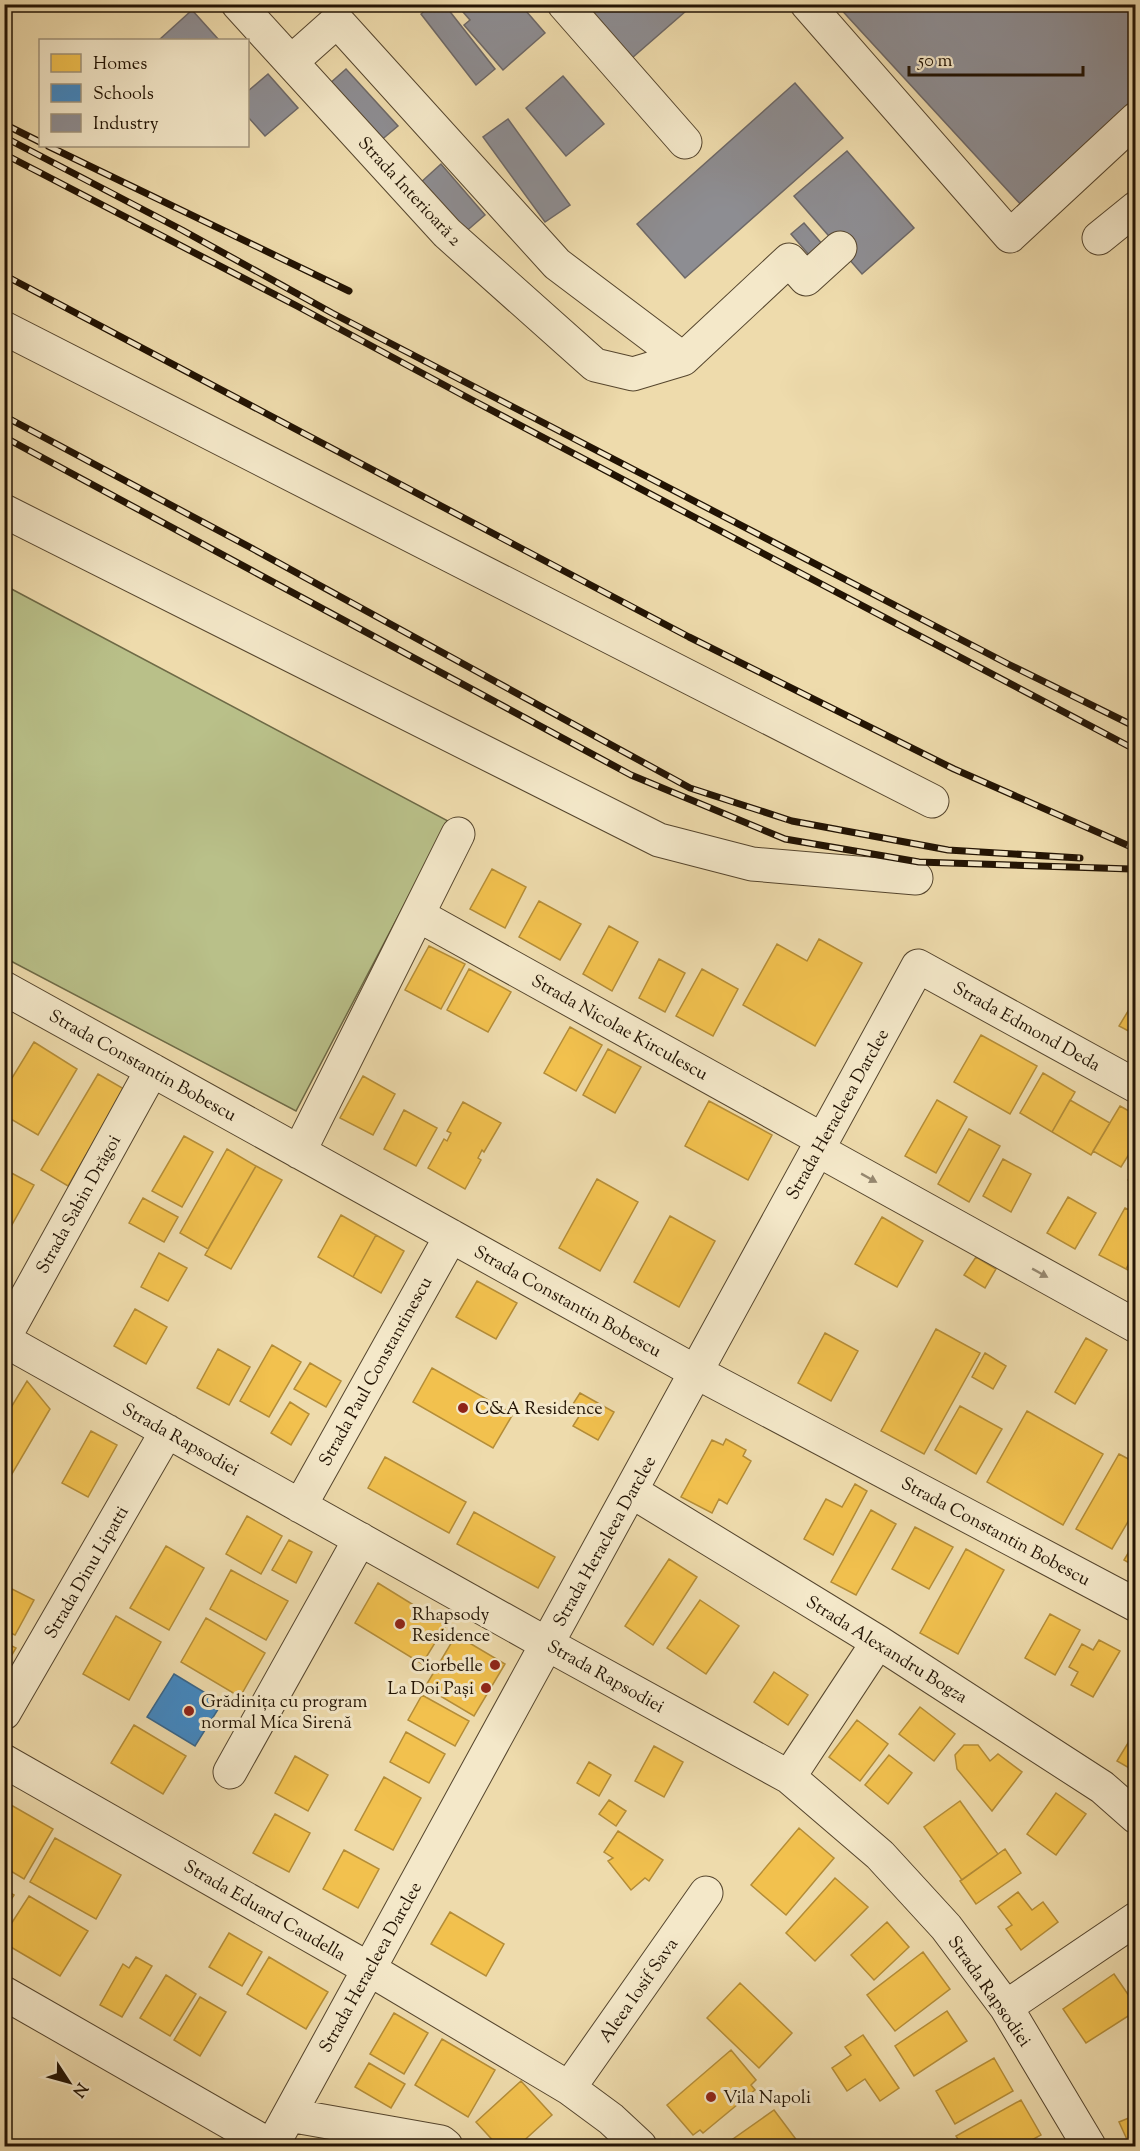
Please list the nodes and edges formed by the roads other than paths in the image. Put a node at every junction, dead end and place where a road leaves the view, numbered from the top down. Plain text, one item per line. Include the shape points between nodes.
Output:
1 (238, 4) edge
2 (564, 4) edge
3 (807, 4) edge
4 (291, 62) junction
5 (1136, 118) edge
6 (685, 142) dead end
7 (1136, 208) edge
8 (1099, 238) dead end
9 (840, 248) dead end
10 (4, 328) edge
11 (683, 358) junction
12 (4, 512) edge
13 (932, 801) dead end
14 (458, 834) dead end
15 (916, 878) dead end
16 (418, 915) junction
17 (918, 966) joint
18 (4, 988) edge
19 (152, 1070) junction
20 (1136, 1086) edge
21 (821, 1145) junction
22 (299, 1152) junction
23 (451, 1236) junction
24 (1136, 1326) edge
25 (4, 1339) edge
26 (696, 1372) junction
27 (167, 1431) junction
28 (631, 1491) junction
29 (300, 1506) junction
30 (360, 1539) junction
31 (1136, 1605) edge
32 (878, 1642) junction
33 (547, 1644) junction
34 (4, 1713) edge
35 (4, 1761) edge
36 (230, 1772) dead end
37 (789, 1777) junction
38 (1136, 1817) edge
39 (706, 1893) dead end
40 (1136, 1919) edge
41 (369, 1969) junction
42 (4, 1993) edge
43 (1006, 2007) junction
44 (569, 2088) junction
45 (289, 2115) junction
46 (271, 2146) edge
47 (446, 2146) edge
48 (640, 2146) edge
49 (1089, 2146) edge

1 - 4 street, Strada Interioară 2
2 - 6 street
3 - 5 street via 1010,236
4 - 11 street, Strada Interioară 2 via 447,233 595,365 633,374
4 - 11 street via 337,21 558,264
7 - 8 street
9 - 11 street via 806,279 789,260
10 - 13 street
12 - 15 street via 659,840 752,864
14 - 16 street
16 - 21 street, Strada Nicolae Kirculescu
16 - 22 street
17 - 20 street, Strada Edmond Deda
17 - 21 street, Strada Heracleea Darclee
18 - 19 street, Strada Constantin Bobescu
19 - 22 street, Strada Constantin Bobescu
19 - 25 street, Strada Sabin Drăgoi
21 -> 24 street, Strada Nicolae Kirculescu
21 - 26 street, Strada Heracleea Darclee
22 - 23 street, Strada Constantin Bobescu
23 - 26 street, Strada Constantin Bobescu
23 - 29 street, Strada Paul Constantinescu
25 - 27 street, Strada Rapsodiei
26 - 28 street, Strada Heracleea Darclee
26 - 31 street, Strada Constantin Bobescu
27 - 29 street, Strada Rapsodiei
27 - 34 street, Strada Dinu Lipatti
28 - 32 street, Strada Alexandru Bogza
28 - 33 street, Strada Heracleea Darclee
29 - 30 street, Strada Rapsodiei
30 - 33 street, Strada Rapsodiei
30 - 36 street
32 - 37 street
32 - 38 street, Strada Alexandru Bogza via 1102,1787
33 - 37 street, Strada Rapsodiei
33 - 41 street, Strada Heracleea Darclee
35 - 41 street, Strada Eduard Caudella
37 - 43 street, Strada Rapsodiei via 880,1855 946,1927
39 - 44 street, Aleea Iosif Sava
40 - 43 street
41 - 44 street, Strada Eduard Caudella
41 - 45 street, Strada Heracleea Darclee
42 - 46 street
43 - 49 street, Strada Rapsodiei
44 - 48 street, Strada Eduard Caudella
45 - 46 street, Strada Heracleea Darclee
45 - 47 street

